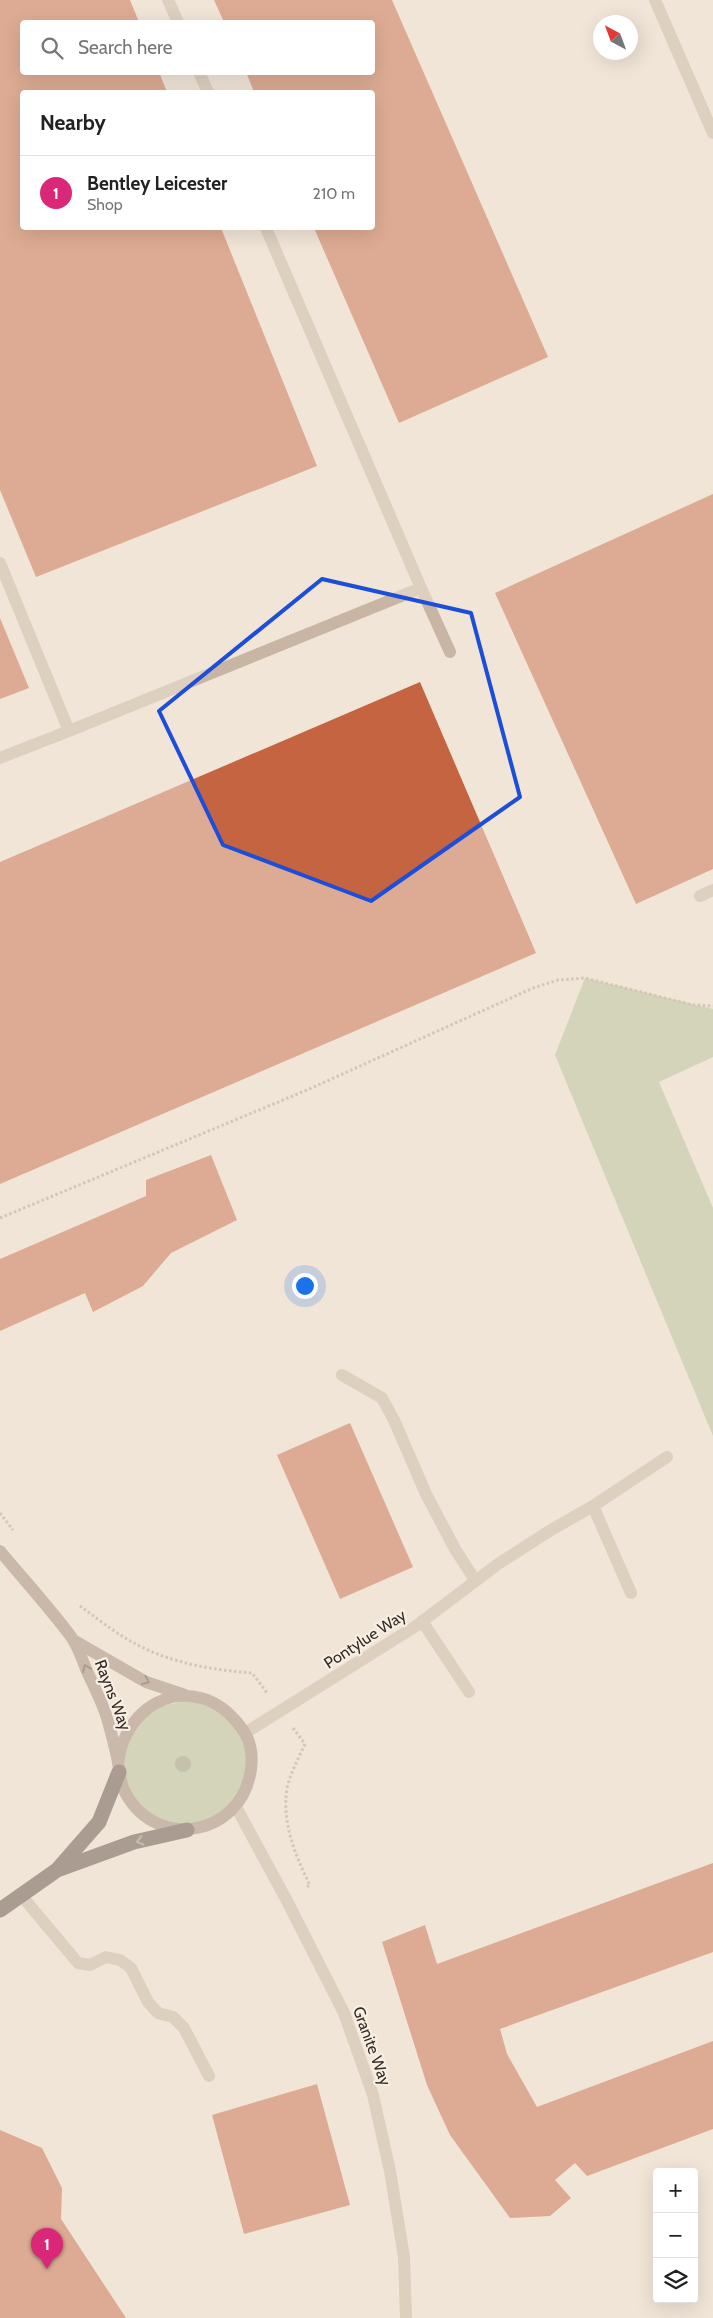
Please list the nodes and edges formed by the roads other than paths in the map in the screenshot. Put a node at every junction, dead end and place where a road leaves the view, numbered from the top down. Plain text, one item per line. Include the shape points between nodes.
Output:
1 (168, 0) edge
2 (655, 0) edge
3 (177, 20) edge
4 (200, 75) edge
5 (207, 90) edge
6 (713, 133) edge
7 (267, 230) edge
8 (0, 564) edge
9 (421, 588) junction
10 (450, 652) dead end
11 (69, 731) junction
12 (0, 758) edge
13 (713, 890) edge
14 (700, 896) dead end
15 (342, 1375) dead end
16 (667, 1457) dead end
17 (593, 1506) junction
18 (0, 1550) edge
19 (475, 1580) junction
20 (632, 1593) dead end
21 (422, 1621) junction
22 (74, 1640) junction
23 (469, 1692) dead end
24 (189, 1696) junction
25 (245, 1733) junction
26 (119, 1768) junction
27 (236, 1807) junction
28 (187, 1830) junction
29 (57, 1870) junction
30 (21, 1896) junction
31 (0, 1910) edge
32 (209, 2076) dead end
33 (406, 2318) edge

1 - 3 street
2 - 6 street
4 - 5 street
7 - 9 street
8 - 11 street
9 - 10 street
9 - 11 street
11 - 12 street
13 - 14 street
15 - 19 street via 382,1398 426,1494
16 - 17 street, Pontylue Way
17 - 19 street, Pontylue Way
17 - 20 street
18 - 22 street, Rayns Way
19 - 21 street, Pontylue Way
21 - 23 street
21 - 25 street, Pontylue Way
22 -> 24 street, Rayns Way via 146,1682
26 -> 22 street, Rayns Way via 107,1717
24 - 25 street via 212,1702 231,1714
24 - 26 street via 156,1703 134,1720 122,1740
25 - 27 street via 252,1760 249,1783
26 - 28 street via 127,1796 142,1814 164,1826
26 - 29 highway via 99,1822
27 - 28 street via 217,1821
27 - 33 street, Granite Way via 344,2013 373,2096 404,2256
28 -> 29 highway via 134,1842
29 - 30 highway
30 - 31 highway
30 - 32 street via 78,1964 90,1965 106,1957 120,1960 131,1968 148,2002 158,2013 173,2017 184,2028

